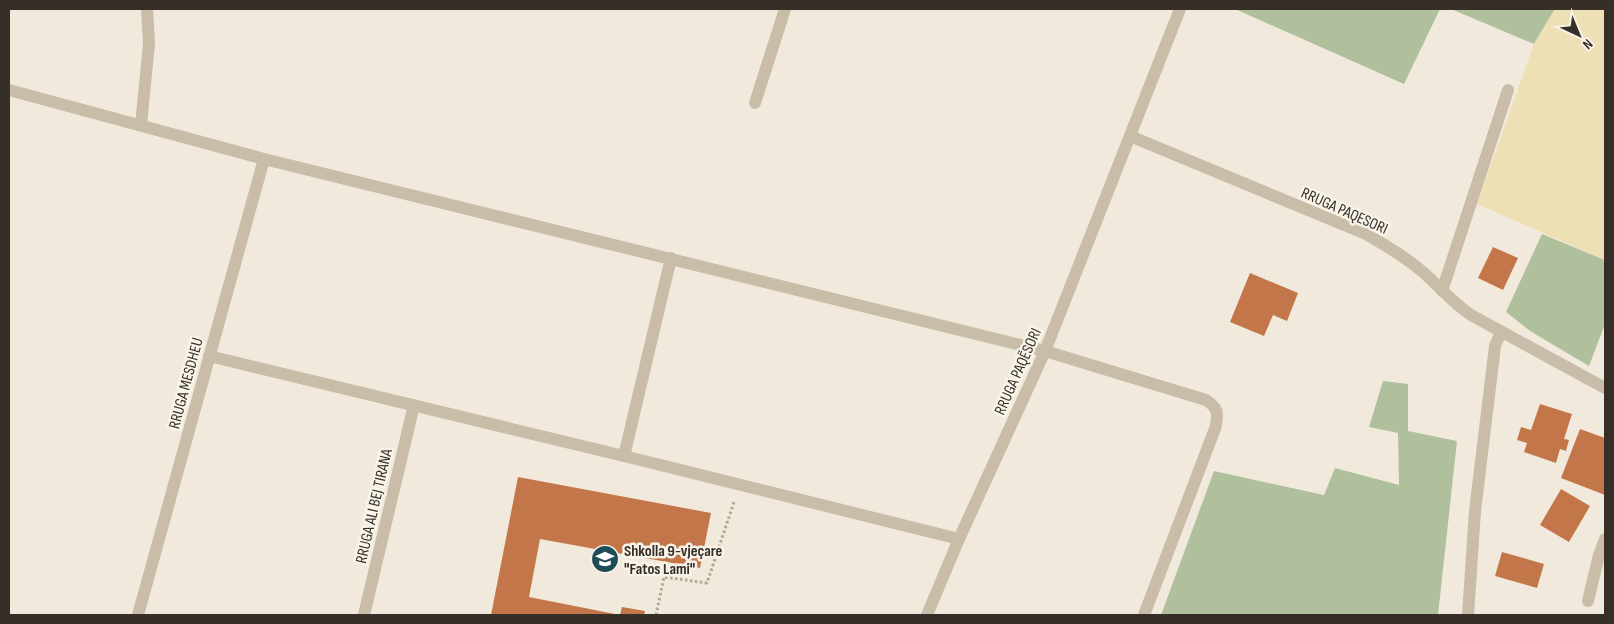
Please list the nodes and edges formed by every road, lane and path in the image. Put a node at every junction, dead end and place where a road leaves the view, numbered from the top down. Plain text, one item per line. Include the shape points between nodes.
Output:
1 (147, 9) edge
2 (785, 9) edge
3 (1180, 9) edge
4 (9, 90) edge
5 (1508, 90) dead end
6 (755, 103) dead end
7 (141, 125) junction
8 (1130, 136) junction
9 (264, 159) junction
10 (671, 258) junction
11 (1442, 291) junction
12 (1501, 332) junction
13 (1045, 351) junction
14 (209, 356) junction
15 (1605, 388) edge
16 (414, 405) junction
17 (624, 456) junction
18 (735, 500) dead end
19 (959, 539) junction
20 (1605, 539) edge
21 (1588, 601) dead end
22 (138, 615) edge
23 (364, 615) edge
24 (656, 615) edge
25 (927, 615) edge
26 (1144, 615) edge
27 (1468, 615) edge

1 - 7 street via 150,44
2 - 6 street
3 - 8 street, RRUGA PAQËSORI
4 - 7 street
5 - 11 street
7 - 9 street
8 - 11 street, RRUGA PAQESORI via 1366,234 1424,273
8 - 13 street, RRUGA PAQËSORI
9 - 10 street
9 - 14 street, RRUGA MESDHEU
10 - 13 street
10 - 17 street
11 - 12 street, RRUGA PAQESORI via 1454,304
12 - 15 street, RRUGA PAQESORI
12 - 27 street via 1495,346 1475,511
13 - 19 street, RRUGA PAQËSORI
13 - 26 street via 1206,400 1214,405 1218,414
14 - 16 street
14 - 22 street, RRUGA MESDHEU
16 - 17 street
16 - 23 street, RRUGA ALI BEJ TIRANA
17 - 19 street
18 - 24 path via 707,584 664,577
19 - 25 street, RRUGA PAQËSORI
20 - 21 street via 1598,555

